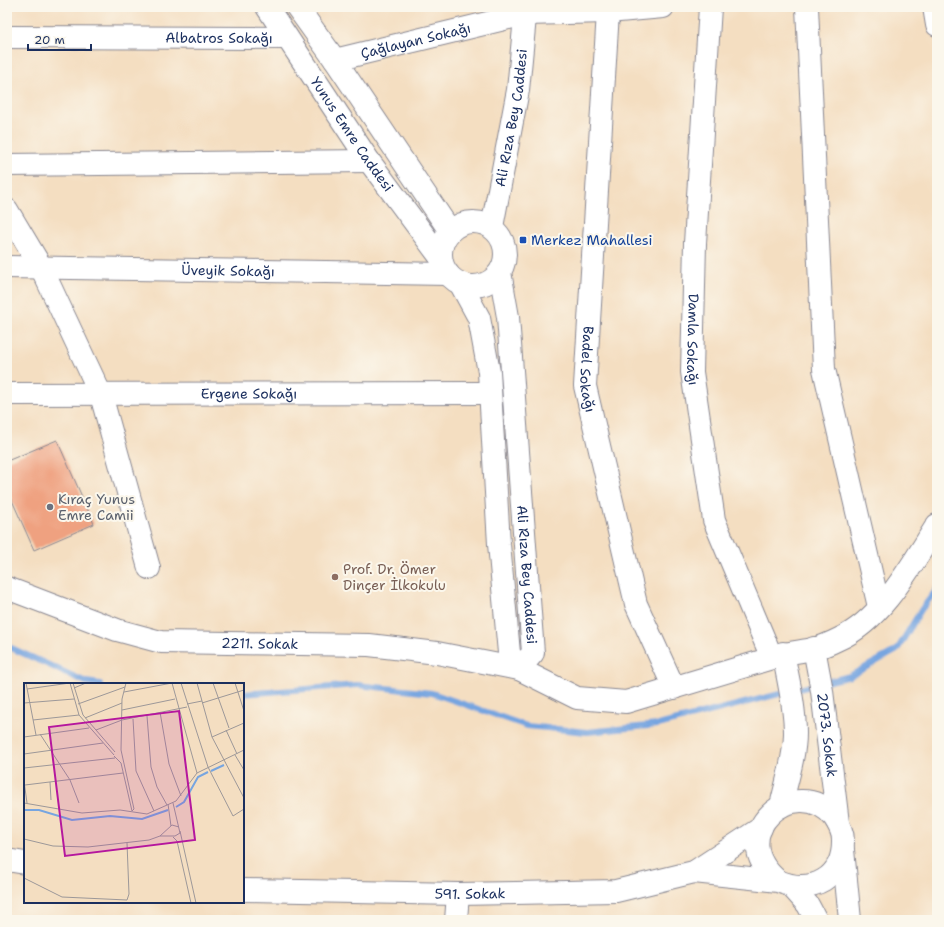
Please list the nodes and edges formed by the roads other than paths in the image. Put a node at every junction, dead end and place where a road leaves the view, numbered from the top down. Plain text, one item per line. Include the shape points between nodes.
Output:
1 (267, 7) edge
2 (296, 7) edge
3 (663, 7) edge
4 (710, 7) edge
5 (807, 7) edge
6 (934, 7) edge
7 (526, 11) edge
8 (608, 12) junction
9 (937, 25) edge
10 (7, 37) edge
11 (287, 38) junction
12 (335, 60) junction
13 (369, 161) junction
14 (7, 165) edge
15 (7, 210) edge
16 (492, 227) junction
17 (450, 231) junction
18 (7, 267) edge
19 (41, 267) junction
20 (450, 272) junction
21 (500, 272) junction
22 (490, 393) junction
23 (7, 394) edge
24 (101, 395) junction
25 (937, 526) edge
26 (149, 568) dead end
27 (7, 588) edge
28 (879, 607) junction
29 (815, 653) junction
30 (781, 659) junction
31 (519, 669) junction
32 (674, 688) junction
33 (781, 806) junction
34 (838, 823) junction
35 (761, 828) junction
36 (843, 850) junction
37 (7, 860) edge
38 (24, 863) edge
39 (694, 872) junction
40 (785, 884) junction
41 (244, 890) edge
42 (458, 894) junction
43 (456, 920) edge
44 (816, 920) edge
45 (850, 920) edge

1 - 11 street, Yunus Emre Caddesi
2 - 12 street, Yunus Emre Caddesi
3 - 8 street, Çağlayan Sokağı
4 - 30 street, Damla Sokağı via 695,243 692,372 714,520
5 - 28 street via 824,369
6 - 9 street
7 - 8 street, Çağlayan Sokağı
7 - 12 street, Çağlayan Sokağı
7 - 16 street, Ali Rıza Bey Caddesi via 518,90
8 - 32 street, Badel Sokağı via 586,386 636,604
10 - 11 street, Albatros Sokağı
11 - 13 street, Yunus Emre Caddesi
12 - 17 street, Yunus Emre Caddesi
13 - 14 street
13 - 20 street, Yunus Emre Caddesi
15 - 19 street
16 - 17 street via 484,223 466,222
16 - 21 street via 505,247 506,256
17 - 20 street via 444,239
18 - 19 street, Üveyik Sokağı
19 - 20 street, Üveyik Sokağı
19 - 24 street
20 - 21 street via 471,286 482,285
20 - 22 street, Ali Rıza Bey Caddesi via 479,318 489,372
21 - 31 street, Ali Rıza Bey Caddesi via 508,318 533,653
22 - 24 street, Ergene Sokağı
22 - 31 street, Ali Rıza Bey Caddesi via 499,544 509,653
23 - 24 street, Ergene Sokağı
24 - 26 street
25 - 28 street, 2211. Sokak via 890,597
27 - 31 street, 2211. Sokak via 117,630 161,642 370,645 444,654
28 - 29 street, 2211. Sokak via 861,625
29 - 30 street, 2211. Sokak
29 - 34 street, 2073. Sokak
30 - 32 street, 2211. Sokak
30 - 33 street via 792,701 795,734
31 - 32 street, 2211. Sokak via 577,698 626,702
33 - 34 street via 793,802 819,805 830,812
33 - 35 street via 769,815
34 - 36 street via 843,836
35 - 39 street
35 - 40 street via 758,840 760,858 769,873
36 - 40 street via 839,863 831,875 819,883 806,887
36 - 45 street
37 - 38 street
39 - 40 street
39 - 42 street, 591. Sokak via 616,891
40 - 44 street via 808,905
41 - 42 street, 591. Sokak
42 - 43 street

